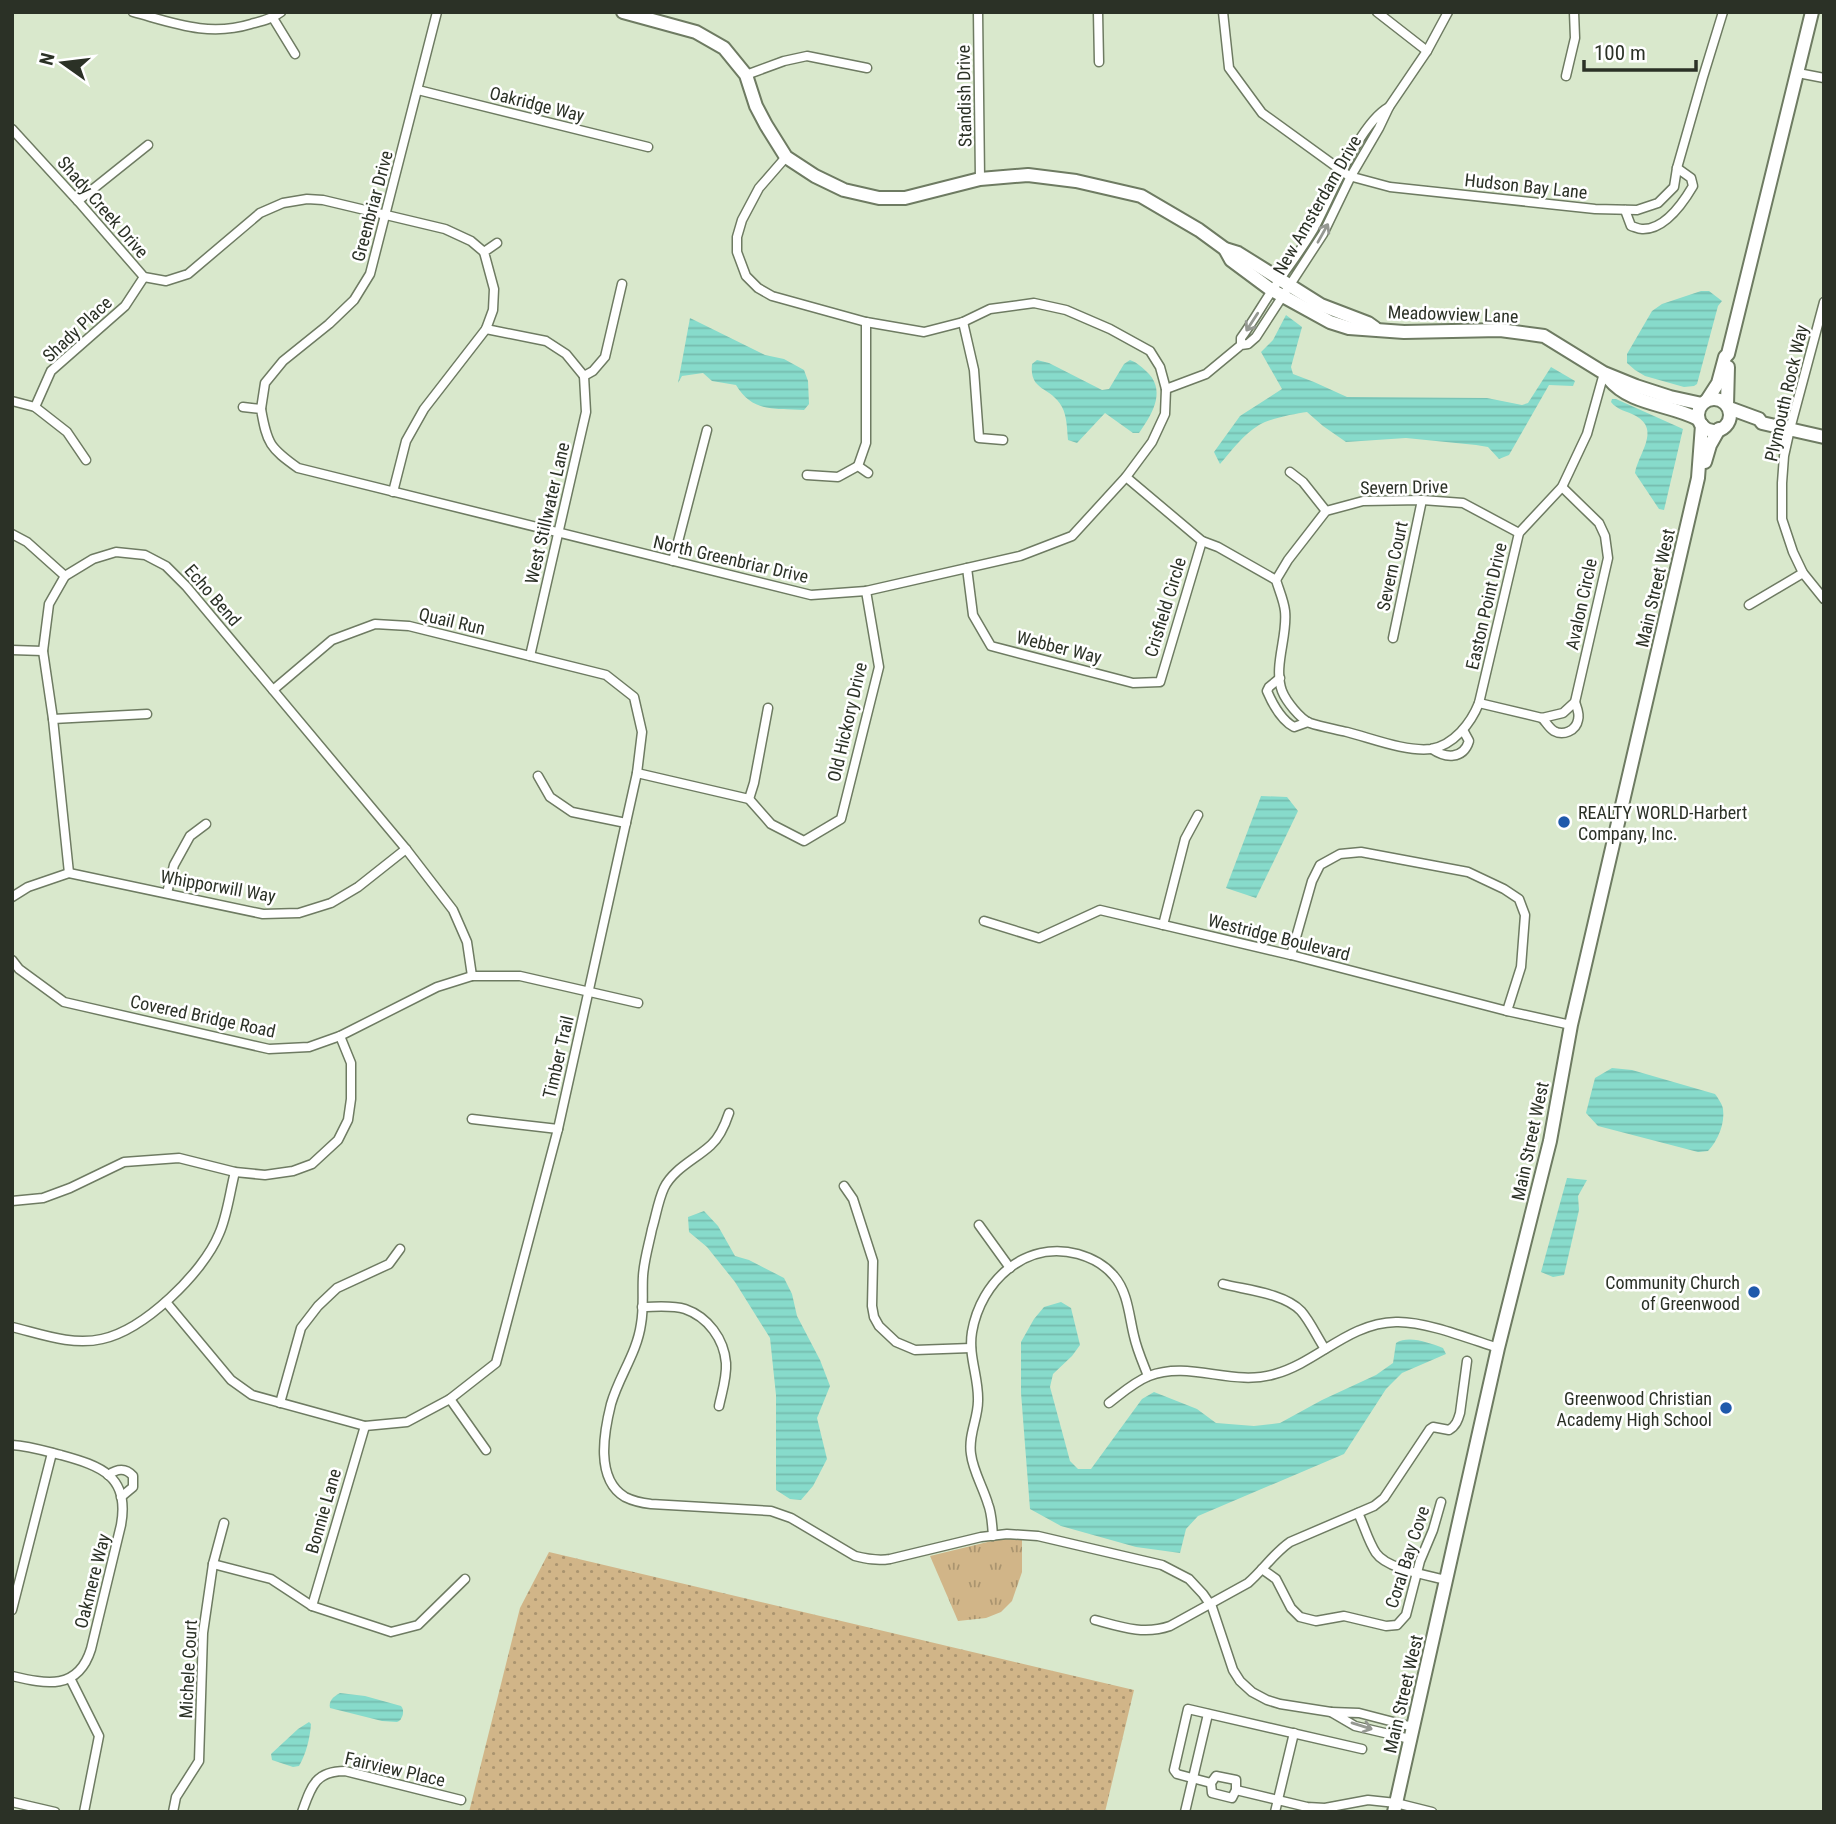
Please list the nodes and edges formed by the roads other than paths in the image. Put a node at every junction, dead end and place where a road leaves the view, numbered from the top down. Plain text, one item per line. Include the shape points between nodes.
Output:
1 (133, 12) edge
2 (281, 12) edge
3 (437, 12) edge
4 (623, 12) edge
5 (978, 12) edge
6 (1098, 12) edge
7 (1223, 12) edge
8 (1377, 12) edge
9 (1448, 12) edge
10 (1574, 12) edge
11 (1723, 12) edge
12 (1812, 12) edge
13 (273, 18) junction
14 (1427, 51) junction
15 (295, 54) dead end
16 (1099, 62) dead end
17 (867, 68) dead end
18 (1798, 73) junction
19 (746, 75) junction
20 (1566, 76) dead end
21 (1824, 78) edge
22 (418, 90) junction
23 (12, 129) edge
24 (148, 145) dead end
25 (648, 147) dead end
26 (786, 157) junction
27 (1677, 168) junction
28 (1348, 174) junction
29 (980, 179) junction
30 (79, 201) junction
31 (1625, 210) junction
32 (387, 215) junction
33 (497, 243) dead end
34 (484, 252) junction
35 (144, 277) junction
36 (622, 284) dead end
37 (1281, 288) junction
38 (1823, 306) edge
39 (866, 322) junction
40 (963, 322) junction
41 (486, 329) junction
42 (1728, 354) junction
43 (1604, 373) junction
44 (584, 376) junction
45 (1166, 389) junction
46 (12, 401) edge
47 (1704, 402) junction
48 (35, 407) junction
49 (243, 407) dead end
50 (1728, 407) junction
51 (261, 409) junction
52 (1700, 422) junction
53 (1762, 423) junction
54 (1723, 426) junction
55 (1790, 429) junction
56 (707, 430) dead end
57 (1824, 437) edge
58 (1003, 440) dead end
59 (86, 460) dead end
60 (858, 466) junction
61 (1290, 472) dead end
62 (868, 473) dead end
63 (807, 475) dead end
64 (1126, 477) junction
65 (1698, 478) junction
66 (1562, 487) junction
67 (393, 492) junction
68 (1422, 500) junction
69 (1326, 511) junction
70 (558, 533) junction
71 (1519, 533) junction
72 (12, 534) edge
73 (1202, 541) junction
74 (673, 561) junction
75 (967, 568) junction
76 (1802, 573) junction
77 (65, 576) junction
78 (1276, 580) junction
79 (866, 591) junction
80 (1824, 599) edge
81 (1749, 605) dead end
82 (1393, 638) dead end
83 (12, 650) edge
84 (43, 651) junction
85 (530, 656) junction
86 (1280, 678) junction
87 (1160, 682) joint
88 (273, 690) junction
89 (634, 697) joint
90 (1479, 702) junction
91 (1575, 702) junction
92 (768, 708) dead end
93 (147, 714) dead end
94 (1542, 718) junction
95 (53, 719) junction
96 (1308, 722) junction
97 (1463, 730) junction
98 (1432, 749) junction
99 (637, 773) junction
100 (538, 776) dead end
101 (749, 799) junction
102 (1198, 815) dead end
103 (626, 822) junction
104 (206, 824) dead end
105 (406, 849) junction
106 (69, 873) junction
107 (167, 893) junction
108 (12, 897) edge
109 (984, 921) dead end
110 (1163, 925) junction
111 (1292, 955) junction
112 (12, 960) edge
113 (472, 976) junction
114 (589, 992) junction
115 (638, 1003) dead end
116 (1507, 1011) junction
117 (1571, 1025) junction
118 (340, 1036) junction
119 (729, 1113) dead end
120 (472, 1119) dead end
121 (558, 1129) junction
122 (235, 1172) junction
123 (844, 1186) dead end
124 (12, 1201) edge
125 (979, 1225) dead end
126 (400, 1249) dead end
127 (1010, 1268) junction
128 (1223, 1284) dead end
129 (166, 1302) junction
130 (642, 1307) junction
131 (12, 1327) edge
132 (971, 1348) junction
133 (1499, 1348) junction
134 (1325, 1349) junction
135 (1467, 1360) dead end
136 (1148, 1376) junction
137 (450, 1399) junction
138 (1109, 1402) dead end
139 (280, 1403) junction
140 (719, 1406) dead end
141 (365, 1426) junction
142 (12, 1445) edge
143 (486, 1450) dead end
144 (52, 1453) junction
145 (108, 1475) junction
146 (121, 1497) junction
147 (1441, 1502) dead end
148 (1358, 1513) junction
149 (224, 1522) dead end
150 (993, 1535) junction
151 (213, 1564) junction
152 (1262, 1569) junction
153 (1418, 1572) junction
154 (465, 1579) dead end
155 (1447, 1580) junction
156 (1210, 1604) junction
157 (312, 1606) junction
158 (12, 1610) edge
159 (1095, 1620) dead end
160 (12, 1676) edge
161 (70, 1678) junction
162 (1331, 1712) junction
163 (1208, 1714) junction
164 (1294, 1733) junction
165 (1412, 1733) junction
166 (1362, 1749) dead end
167 (1193, 1779) junction
168 (1211, 1783) junction
169 (1236, 1790) junction
170 (461, 1800) dead end
171 (1278, 1800) junction
172 (12, 1802) edge
173 (1395, 1807) edge
174 (55, 1812) edge
175 (84, 1812) edge
176 (173, 1812) edge
177 (302, 1812) edge
178 (1185, 1812) edge
179 (1275, 1812) edge
180 (1432, 1812) edge

1 - 13 street via 204,30 235,29
2 - 13 street
3 - 22 street, Greenbriar Drive
4 - 19 main road, Meadowview Lane via 696,32 724,48
5 - 29 street, Standish Drive
6 - 16 street
7 - 28 street via 1229,68 1262,113
8 - 14 street
9 - 14 street, New Amsterdam Drive
10 - 20 street via 1575,38
11 - 27 street, Hudson Bay Lane
12 - 18 main road, Main Street West
13 - 15 street
14 - 28 street, New Amsterdam Drive via 1389,107 1373,121
17 - 19 street via 807,57
18 - 21 street
18 - 42 main road, Main Street West
19 - 26 main road, Meadowview Lane via 756,106
22 - 25 street, Oakridge Way
22 - 32 street, Greenbriar Drive
23 - 30 street, Shady Creek Drive
24 - 30 street
26 - 29 main road, Meadowview Lane via 844,190 879,198 905,198
26 - 39 street via 759,187 742,220 737,252 746,276 772,296
27 - 31 street, Hudson Bay Lane via 1674,187 1658,203
27 - 31 street via 1691,178 1693,186 1672,215 1644,230 1631,226
28 - 31 street, Hudson Bay Lane via 1390,187
28 - 37 street, New Amsterdam Drive via 1323,234
29 - 37 main road, Meadowview Lane via 1028,175 1141,196 1199,230 1225,249 1231,260
30 - 35 street, Shady Creek Drive
32 - 34 street, Shady Creek Drive via 446,229
32 - 35 street, Shady Creek Drive via 323,200 283,203 260,213 188,274 166,281
32 - 51 street, Greenbriar Drive via 370,274 354,300 283,361 265,383
33 - 34 street
34 - 41 street via 494,289
35 - 48 street, Shady Place via 125,306 51,371
36 - 44 street via 605,357
37 - 43 main road, Meadowview Lane via 1330,322 1349,328 1500,330 1544,336
37 - 45 street, New Amsterdam Drive via 1241,338 1241,345 1206,374
38 - 55 street, Plymouth Rock Way
39 - 40 street via 924,332
39 - 60 street via 866,443
40 - 45 street via 990,309 1034,303 1066,310 1150,351
40 - 58 street via 974,370 979,438
41 - 44 street via 546,341 566,354
41 - 67 street via 405,440
42 - 47 main road, Main Street West via 1718,383
42 - 50 main road, Main Street West
43 - 47 main road, Meadowview Lane via 1670,397
43 - 52 main road, Meadowview Lane via 1632,396
43 - 66 street, Easton Point Drive via 1587,434
44 - 70 street, West Stillwater Lane via 586,412
45 - 64 street, North Greenbriar Drive via 1165,414 1152,442
46 - 48 street
47 - 50 main road via 1718,400
47 - 52 main road, Main Street West
48 - 59 street via 67,432
49 - 51 street
50 - 53 main road
50 - 54 main road, Main Street West
51 - 67 street, North Greenbriar Drive via 265,433 276,452 298,468
52 - 54 main road via 1709,429
52 - 65 main road, Main Street West
53 - 54 main road
53 - 55 main road
54 - 65 main road, Main Street West
55 - 57 main road
55 - 76 street, Plymouth Rock Way via 1782,519
56 - 74 street
60 - 62 street
60 - 63 street via 838,477
61 - 69 street
64 - 73 street
64 - 75 street, North Greenbriar Drive via 1072,536 1020,556
65 - 117 main road, Main Street West
66 - 71 street, Easton Point Drive
66 - 91 street, Avalon Circle via 1599,523 1608,558
67 - 70 street, North Greenbriar Drive
68 - 69 street, Severn Drive via 1363,501
68 - 71 street, Severn Drive via 1463,503
68 - 82 street, Severn Court
69 - 78 street
70 - 74 street, North Greenbriar Drive
70 - 85 street, West Stillwater Lane
71 - 90 street, Easton Point Drive
72 - 77 street
73 - 78 street
73 - 87 street, Crisfield Circle
74 - 79 street, North Greenbriar Drive via 811,595
75 - 79 street, North Greenbriar Drive
75 - 87 street, Webber Way via 973,615 991,646 1133,682
76 - 80 street, Plymouth Rock Way
76 - 81 street
77 - 84 street via 50,604
77 - 88 street, Echo Bend via 116,552 145,555 166,566
78 - 86 street via 1285,611
79 - 101 street, Old Hickory Drive via 879,667 841,819 804,841 771,824
83 - 84 street
84 - 95 street
85 - 88 street, Quail Run via 408,626 375,624 332,639
85 - 89 street, Quail Run via 606,675
86 - 96 street via 1283,692
86 - 96 street via 1267,691 1277,710 1294,727
88 - 105 street, Echo Bend
89 - 99 street, Timber Trail via 642,732
90 - 94 street, Avalon Circle
90 - 97 street, Easton Point Drive
91 - 94 street via 1563,713
91 - 94 street, Avalon Circle via 1579,720 1567,733 1559,734
92 - 101 street
93 - 95 street
95 - 106 street
96 - 98 street via 1408,748
97 - 98 street
97 - 98 street via 1469,741 1461,752 1447,757
99 - 101 street
99 - 103 street, Timber Trail
100 - 103 street via 550,797 572,812
102 - 110 street via 1185,839
103 - 114 street, Timber Trail
104 - 107 street via 190,836 174,865
105 - 107 street, Whipporwill Way via 358,887 331,903 299,913 263,914
105 - 113 street, Echo Bend via 453,910 467,942
106 - 107 street, Whipporwill Way
106 - 108 street
109 - 110 street, Westridge Boulevard via 1039,938 1100,910
110 - 111 street, Westridge Boulevard
111 - 116 street, Westridge Boulevard
111 - 116 street via 1312,881 1320,865 1340,854 1362,852 1468,872 1519,899 1525,915 1521,967
112 - 118 street, Covered Bridge Road via 64,1002 269,1049 309,1046
113 - 114 street, Covered Bridge Road via 520,976
113 - 118 street, Covered Bridge Road via 437,988
114 - 115 street, Covered Bridge Road
114 - 121 street, Timber Trail
116 - 117 street, Westridge Boulevard
117 - 133 main road, Main Street West via 1550,1141
118 - 122 street via 351,1063 351,1098 348,1120 338,1140 312,1164 293,1171 265,1175
119 - 130 street via 712,1144 664,1186 645,1258
120 - 121 street
121 - 137 street, Timber Trail via 496,1363
122 - 124 street via 179,1158 124,1162 43,1198
122 - 129 street via 219,1234 198,1270
123 - 132 street via 853,1199 873,1261 872,1306 879,1326 896,1342 915,1350
125 - 127 street
126 - 139 street via 389,1264 338,1288 318,1306 301,1328
127 - 132 street via 982,1301
127 - 136 street via 1050,1250 1083,1256 1107,1268 1123,1292
128 - 134 street via 1294,1305
129 - 131 street via 121,1332 101,1339 66,1340
129 - 139 street via 231,1380 252,1395
130 - 140 street via 685,1309 712,1327 726,1362
130 - 150 street via 638,1339 611,1403 604,1445 606,1472 623,1496 651,1504 771,1511 865,1559 890,1559
132 - 150 street via 978,1399 971,1458 990,1507
133 - 134 street via 1422,1325 1393,1322 1360,1329
133 - 155 main road, Main Street West
134 - 136 street via 1290,1369 1259,1378 1193,1371
135 - 148 street via 1460,1413 1453,1427 1430,1429 1384,1499
136 - 138 street
137 - 141 street, Timber Trail via 407,1422
137 - 143 street
139 - 141 street
141 - 157 street, Bonnie Lane
142 - 144 street
144 - 145 street via 87,1462
144 - 158 street
145 - 146 street, Oakmere Way
145 - 146 street via 120,1469 132,1476 132,1487
146 - 161 street, Oakmere Way via 121,1525 91,1649 82,1668
147 - 153 street, Coral Bay Cove
148 - 152 street via 1290,1542
148 - 153 street via 1381,1558
149 - 151 street, Michele Court
150 - 156 street via 1038,1536 1162,1565 1189,1579
151 - 157 street via 271,1579
151 - 176 street, Michele Court via 203,1633 199,1761 176,1797
152 - 153 street, Coral Bay Cove via 1276,1579 1300,1617 1316,1621 1344,1616 1392,1626 1406,1615
152 - 156 street via 1248,1583
153 - 155 street
154 - 157 street via 418,1625 391,1632
155 - 165 main road, Main Street West
156 - 159 street via 1158,1630 1135,1630
156 - 162 street via 1233,1670 1246,1686 1267,1700
160 - 161 street via 43,1683
161 - 175 street via 99,1736
162 - 165 street via 1359,1713
162 -> 165 street via 1355,1726
163 - 164 street
163 - 167 street
163 - 167 street via 1188,1709 1174,1770
164 - 166 street
164 - 171 street
165 - 173 main road, Main Street West
167 - 168 street
167 - 178 street
168 - 169 street via 1216,1776 1236,1780
168 - 169 street via 1212,1793 1232,1798
169 - 171 street
170 - 177 street, Fairview Place via 332,1771 320,1776
171 - 173 street via 1307,1807 1368,1801
171 - 179 street
172 - 174 street
173 - 180 street

